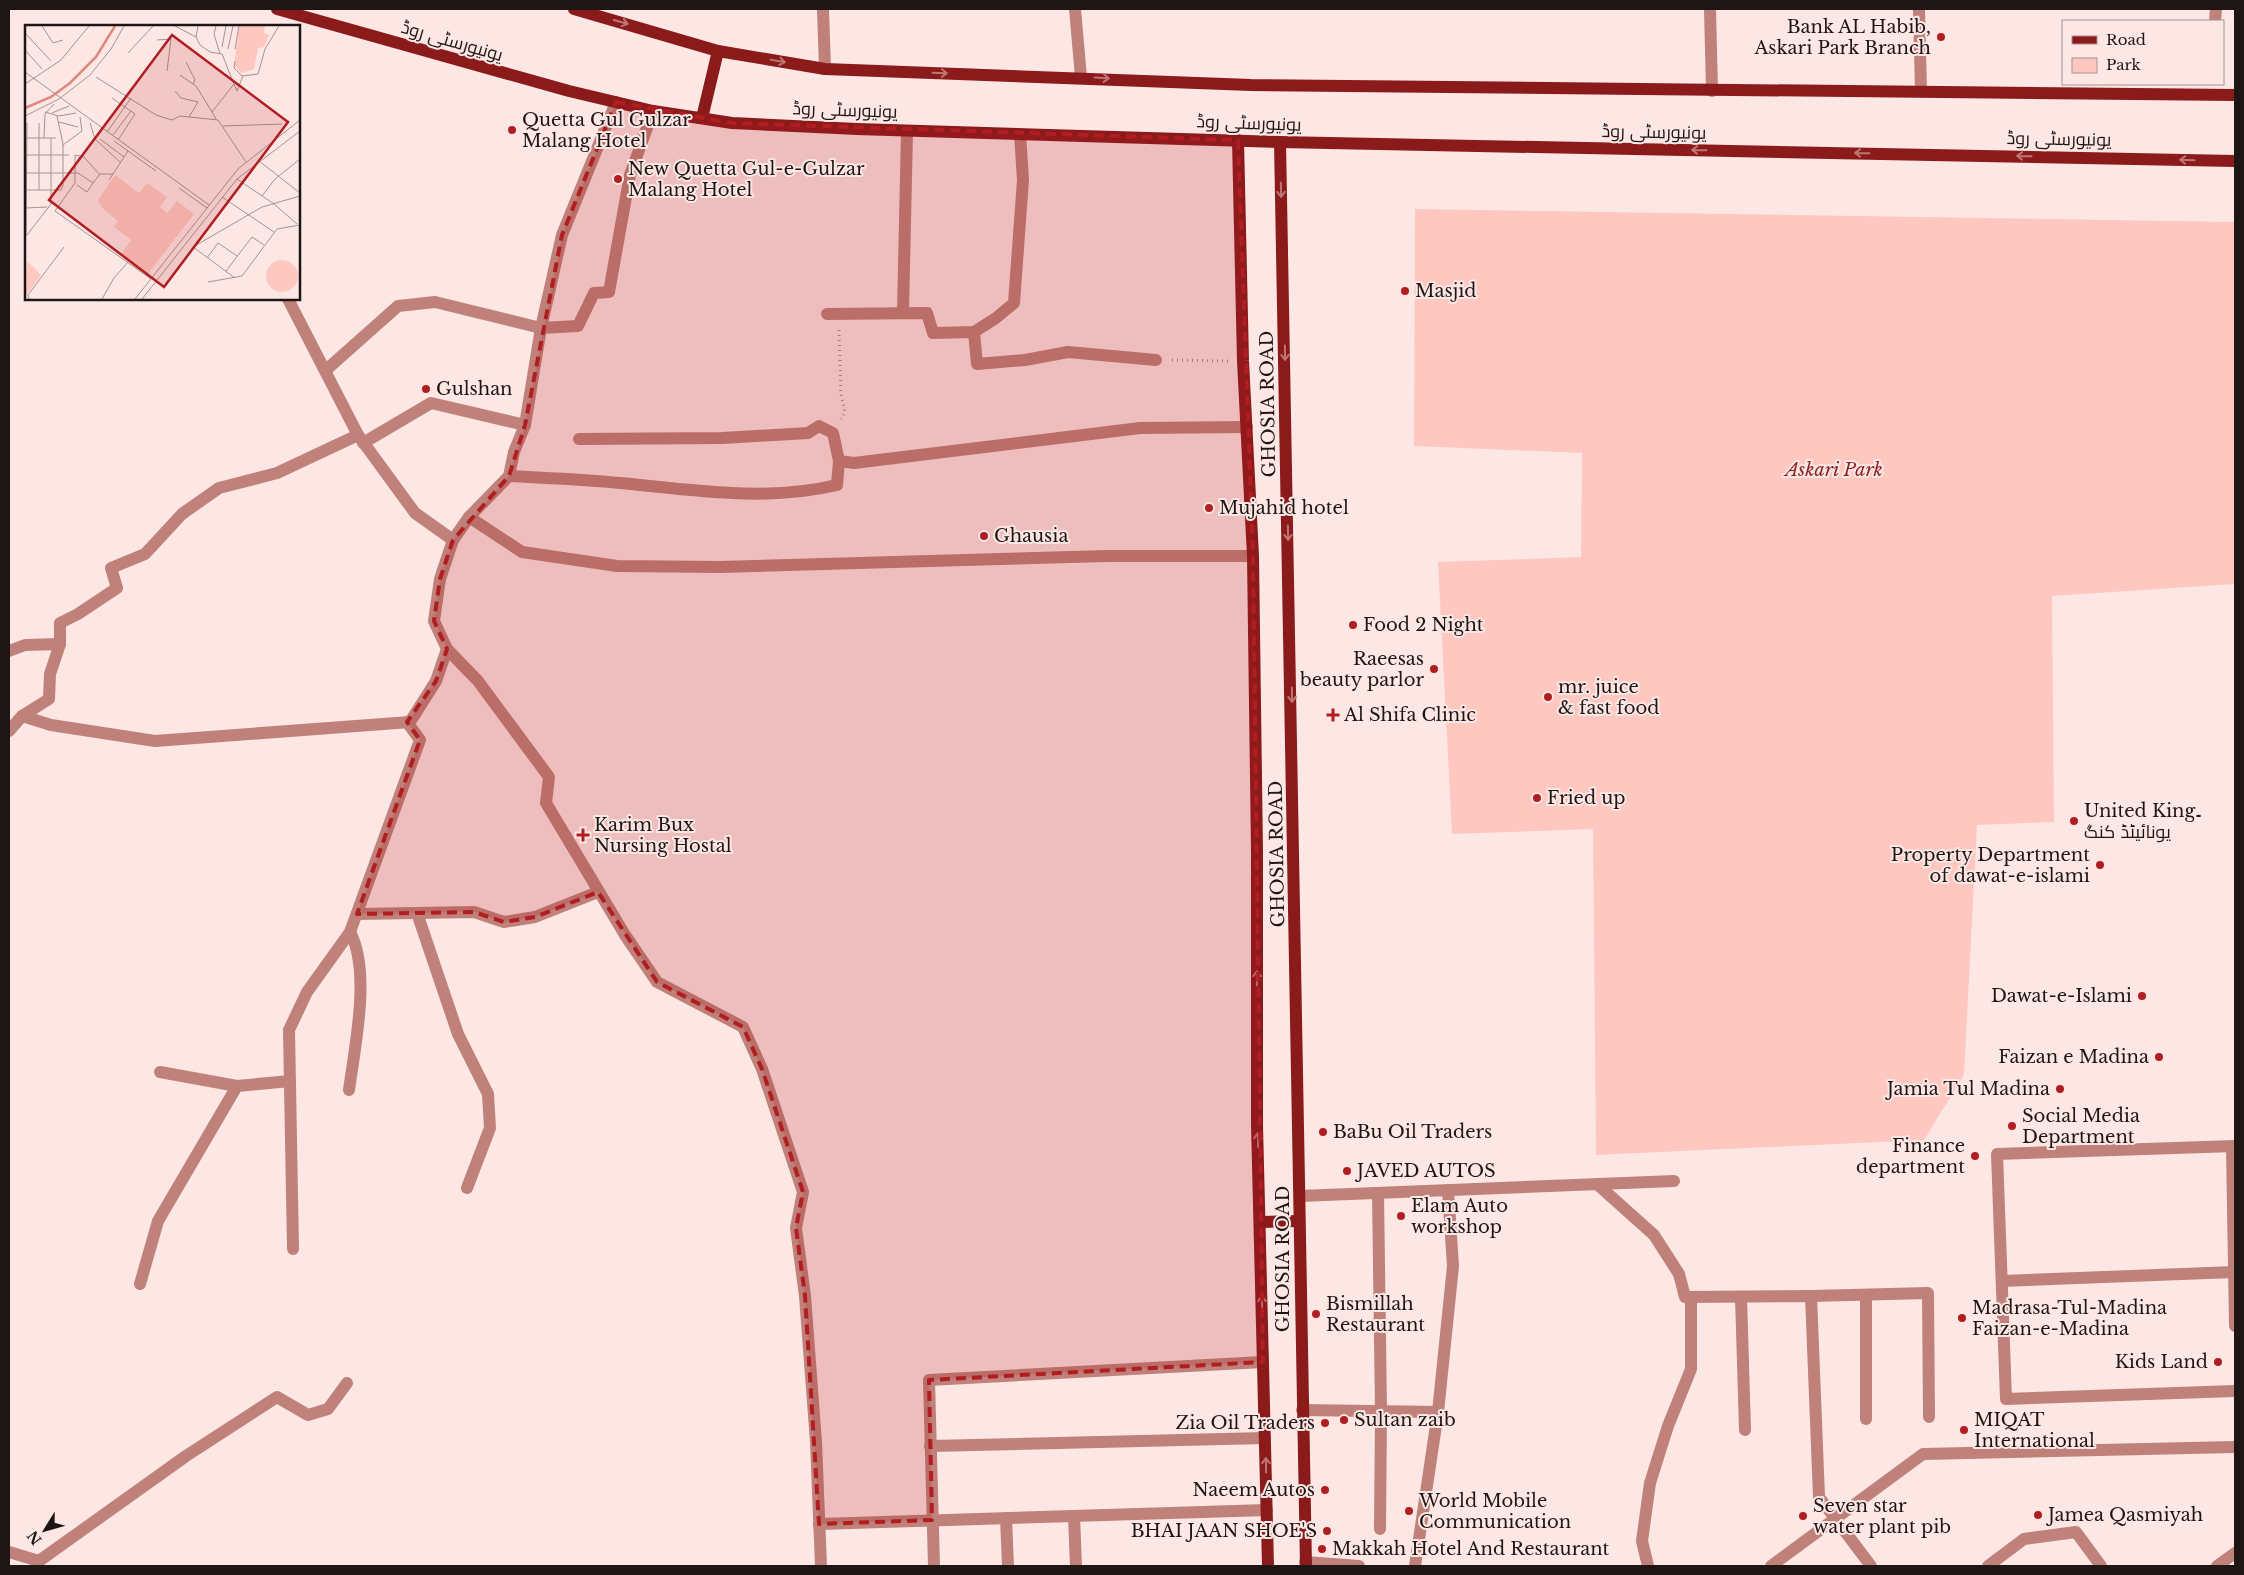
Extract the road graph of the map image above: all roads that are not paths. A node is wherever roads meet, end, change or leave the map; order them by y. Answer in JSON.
{"nodes":[{"id":1,"x":277,"y":9,"type":"edge"},
{"id":2,"x":574,"y":9,"type":"edge"},
{"id":3,"x":823,"y":9,"type":"edge"},
{"id":4,"x":1075,"y":9,"type":"edge"},
{"id":5,"x":1710,"y":9,"type":"edge"},
{"id":6,"x":1919,"y":9,"type":"edge"},
{"id":7,"x":718,"y":51,"type":"junction"},
{"id":8,"x":824,"y":69,"type":"junction"},
{"id":9,"x":1080,"y":77,"type":"junction"},
{"id":10,"x":2213,"y":88,"type":"edge"},
{"id":11,"x":1712,"y":91,"type":"junction"},
{"id":12,"x":1921,"y":91,"type":"junction"},
{"id":13,"x":2235,"y":94,"type":"edge"},
{"id":14,"x":616,"y":102,"type":"junction"},
{"id":15,"x":652,"y":111,"type":"junction"},
{"id":16,"x":702,"y":118,"type":"junction"},
{"id":17,"x":907,"y":130,"type":"junction"},
{"id":18,"x":1020,"y":134,"type":"junction"},
{"id":19,"x":1238,"y":140,"type":"junction"},
{"id":20,"x":1280,"y":142,"type":"junction"},
{"id":21,"x":2235,"y":161,"type":"edge"},
{"id":22,"x":289,"y":300,"type":"edge"},
{"id":23,"x":903,"y":312,"type":"junction"},
{"id":24,"x":833,"y":314,"type":"road end"},
{"id":25,"x":541,"y":328,"type":"junction"},
{"id":26,"x":974,"y":332,"type":"junction"},
{"id":27,"x":1156,"y":360,"type":"road end"},
{"id":28,"x":326,"y":370,"type":"junction"},
{"id":29,"x":525,"y":425,"type":"junction"},
{"id":30,"x":1247,"y":427,"type":"junction"},
{"id":31,"x":360,"y":439,"type":"junction"},
{"id":32,"x":579,"y":439,"type":"dead end"},
{"id":33,"x":839,"y":461,"type":"junction"},
{"id":34,"x":509,"y":476,"type":"junction"},
{"id":35,"x":469,"y":517,"type":"junction"},
{"id":36,"x":452,"y":540,"type":"junction"},
{"id":37,"x":1253,"y":556,"type":"junction"},
{"id":38,"x":60,"y":644,"type":"junction"},
{"id":39,"x":447,"y":649,"type":"junction"},
{"id":40,"x":9,"y":651,"type":"edge"},
{"id":41,"x":22,"y":716,"type":"junction"},
{"id":42,"x":407,"y":722,"type":"junction"},
{"id":43,"x":9,"y":731,"type":"edge"},
{"id":44,"x":598,"y":892,"type":"junction"},
{"id":45,"x":417,"y":913,"type":"junction"},
{"id":46,"x":357,"y":914,"type":"junction"},
{"id":47,"x":350,"y":932,"type":"junction"},
{"id":48,"x":160,"y":1072,"type":"dead end"},
{"id":49,"x":290,"y":1080,"type":"junction"},
{"id":50,"x":237,"y":1086,"type":"junction"},
{"id":51,"x":349,"y":1090,"type":"dead end"},
{"id":52,"x":2234,"y":1147,"type":"edge"},
{"id":53,"x":1674,"y":1181,"type":"dead end"},
{"id":54,"x":1597,"y":1184,"type":"junction"},
{"id":55,"x":467,"y":1188,"type":"dead end"},
{"id":56,"x":1448,"y":1190,"type":"junction"},
{"id":57,"x":1378,"y":1193,"type":"junction"},
{"id":58,"x":1300,"y":1196,"type":"junction"},
{"id":59,"x":1299,"y":1221,"type":"junction"},
{"id":60,"x":1260,"y":1222,"type":"junction"},
{"id":61,"x":293,"y":1249,"type":"dead end"},
{"id":62,"x":2234,"y":1272,"type":"edge"},
{"id":63,"x":2002,"y":1281,"type":"junction"},
{"id":64,"x":140,"y":1284,"type":"dead end"},
{"id":65,"x":1866,"y":1295,"type":"junction"},
{"id":66,"x":1811,"y":1296,"type":"junction"},
{"id":67,"x":1691,"y":1297,"type":"junction"},
{"id":68,"x":1741,"y":1297,"type":"junction"},
{"id":69,"x":2235,"y":1326,"type":"edge"},
{"id":70,"x":1263,"y":1362,"type":"junction"},
{"id":71,"x":347,"y":1383,"type":"dead end"},
{"id":72,"x":2235,"y":1391,"type":"edge"},
{"id":73,"x":1302,"y":1410,"type":"junction"},
{"id":74,"x":1381,"y":1411,"type":"junction"},
{"id":75,"x":1438,"y":1412,"type":"junction"},
{"id":76,"x":1929,"y":1417,"type":"dead end"},
{"id":77,"x":1866,"y":1419,"type":"dead end"},
{"id":78,"x":1745,"y":1430,"type":"dead end"},
{"id":79,"x":1265,"y":1438,"type":"junction"},
{"id":80,"x":930,"y":1446,"type":"junction"},
{"id":81,"x":2235,"y":1448,"type":"edge"},
{"id":82,"x":1267,"y":1510,"type":"junction"},
{"id":83,"x":1074,"y":1516,"type":"junction"},
{"id":84,"x":1006,"y":1518,"type":"junction"},
{"id":85,"x":1835,"y":1518,"type":"junction"},
{"id":86,"x":932,"y":1520,"type":"junction"},
{"id":87,"x":819,"y":1524,"type":"junction"},
{"id":88,"x":1380,"y":1529,"type":"dead end"},
{"id":89,"x":9,"y":1552,"type":"edge"},
{"id":90,"x":2235,"y":1553,"type":"edge"},
{"id":91,"x":38,"y":1564,"type":"edge"},
{"id":92,"x":1305,"y":1564,"type":"edge"},
{"id":93,"x":821,"y":1566,"type":"edge"},
{"id":94,"x":934,"y":1566,"type":"edge"},
{"id":95,"x":1008,"y":1566,"type":"edge"},
{"id":96,"x":1076,"y":1566,"type":"edge"},
{"id":97,"x":1268,"y":1566,"type":"edge"},
{"id":98,"x":1359,"y":1566,"type":"edge"},
{"id":99,"x":1415,"y":1566,"type":"edge"},
{"id":100,"x":1648,"y":1566,"type":"edge"},
{"id":101,"x":1771,"y":1566,"type":"edge"},
{"id":102,"x":1871,"y":1566,"type":"edge"},
{"id":103,"x":1988,"y":1566,"type":"edge"},
{"id":104,"x":2101,"y":1566,"type":"edge"},
{"id":105,"x":2217,"y":1566,"type":"edge"}],
"edges":[{"from":1,"to":14,"type":"main road","name":"یونیورسٹی روڈ"},
{"from":2,"to":7,"type":"main road","one_way":true},
{"from":3,"to":8,"type":"street"},
{"from":4,"to":9,"type":"street"},
{"from":5,"to":11,"type":"street"},
{"from":6,"to":12,"type":"street"},
{"from":7,"to":8,"type":"main road","one_way":true},
{"from":7,"to":16,"type":"main road"},
{"from":8,"to":9,"type":"main road","one_way":true},
{"from":9,"to":11,"type":"main road","one_way":true},
{"from":10,"to":12,"type":"main road"},
{"from":10,"to":13,"type":"main road"},
{"from":11,"to":12,"type":"main road"},
{"from":14,"to":15,"type":"main road","name":"یونیورسٹی روڈ"},
{"from":14,"to":25,"type":"street"},
{"from":15,"to":16,"type":"main road","name":"یونیورسٹی روڈ"},
{"from":15,"to":25,"type":"street"},
{"from":16,"to":17,"type":"main road","name":"یونیورسٹی روڈ"},
{"from":17,"to":18,"type":"main road","name":"یونیورسٹی روڈ"},
{"from":17,"to":23,"type":"street"},
{"from":18,"to":19,"type":"main road","name":"یونیورسٹی روڈ"},
{"from":18,"to":26,"type":"street"},
{"from":19,"to":20,"type":"main road","name":"یونیورسٹی روڈ"},
{"from":19,"to":30,"type":"main road"},
{"from":21,"to":20,"type":"main road","name":"یونیورسٹی روڈ","one_way":true},
{"from":20,"to":58,"type":"main road","name":"GHOSIA ROAD","one_way":true},
{"from":22,"to":28,"type":"street"},
{"from":23,"to":24,"type":"street"},
{"from":23,"to":26,"type":"street"},
{"from":25,"to":28,"type":"street"},
{"from":25,"to":29,"type":"street"},
{"from":26,"to":27,"type":"street"},
{"from":28,"to":31,"type":"street"},
{"from":29,"to":31,"type":"street"},
{"from":29,"to":34,"type":"street"},
{"from":30,"to":33,"type":"street"},
{"from":30,"to":37,"type":"main road"},
{"from":31,"to":36,"type":"street"},
{"from":31,"to":38,"type":"street"},
{"from":32,"to":33,"type":"street"},
{"from":33,"to":34,"type":"street"},
{"from":34,"to":35,"type":"street"},
{"from":35,"to":36,"type":"street"},
{"from":35,"to":37,"type":"street"},
{"from":36,"to":39,"type":"street"},
{"from":60,"to":37,"type":"main road","one_way":true},
{"from":38,"to":40,"type":"street"},
{"from":38,"to":41,"type":"street"},
{"from":39,"to":42,"type":"street"},
{"from":39,"to":44,"type":"street"},
{"from":41,"to":42,"type":"street"},
{"from":41,"to":43,"type":"street"},
{"from":42,"to":46,"type":"street"},
{"from":44,"to":45,"type":"street"},
{"from":44,"to":87,"type":"street"},
{"from":45,"to":46,"type":"street"},
{"from":45,"to":55,"type":"street"},
{"from":46,"to":47,"type":"street"},
{"from":47,"to":49,"type":"street"},
{"from":47,"to":51,"type":"street"},
{"from":48,"to":50,"type":"street"},
{"from":49,"to":50,"type":"street"},
{"from":49,"to":61,"type":"street"},
{"from":50,"to":64,"type":"street"},
{"from":52,"to":62,"type":"street"},
{"from":52,"to":63,"type":"street"},
{"from":53,"to":54,"type":"street"},
{"from":54,"to":56,"type":"street"},
{"from":54,"to":67,"type":"street"},
{"from":56,"to":57,"type":"street"},
{"from":56,"to":75,"type":"street"},
{"from":57,"to":58,"type":"street"},
{"from":57,"to":74,"type":"street"},
{"from":58,"to":59,"type":"main road","name":"GHOSIA ROAD"},
{"from":59,"to":60,"type":"main road"},
{"from":59,"to":73,"type":"main road","name":"GHOSIA ROAD"},
{"from":70,"to":60,"type":"main road","one_way":true},
{"from":62,"to":63,"type":"street"},
{"from":62,"to":69,"type":"street"},
{"from":63,"to":72,"type":"street"},
{"from":65,"to":66,"type":"street"},
{"from":65,"to":76,"type":"street"},
{"from":65,"to":77,"type":"street"},
{"from":66,"to":68,"type":"street"},
{"from":66,"to":85,"type":"street"},
{"from":67,"to":68,"type":"street"},
{"from":67,"to":100,"type":"street"},
{"from":68,"to":78,"type":"street"},
{"from":70,"to":79,"type":"main road"},
{"from":70,"to":80,"type":"street"},
{"from":71,"to":91,"type":"street"},
{"from":73,"to":74,"type":"street"},
{"from":73,"to":92,"type":"main road","name":"GHOSIA ROAD"},
{"from":74,"to":75,"type":"street"},
{"from":74,"to":88,"type":"street"},
{"from":75,"to":99,"type":"street"},
{"from":79,"to":80,"type":"street"},
{"from":82,"to":79,"type":"main road","one_way":true},
{"from":80,"to":86,"type":"street"},
{"from":81,"to":85,"type":"street"},
{"from":82,"to":83,"type":"street"},
{"from":82,"to":97,"type":"main road"},
{"from":83,"to":84,"type":"street"},
{"from":83,"to":96,"type":"street"},
{"from":84,"to":86,"type":"street"},
{"from":84,"to":95,"type":"street"},
{"from":85,"to":101,"type":"street"},
{"from":85,"to":102,"type":"street"},
{"from":86,"to":87,"type":"street"},
{"from":86,"to":94,"type":"street"},
{"from":87,"to":93,"type":"street"},
{"from":89,"to":91,"type":"street"},
{"from":90,"to":105,"type":"street"},
{"from":92,"to":98,"type":"street"},
{"from":103,"to":104,"type":"street"}]}
